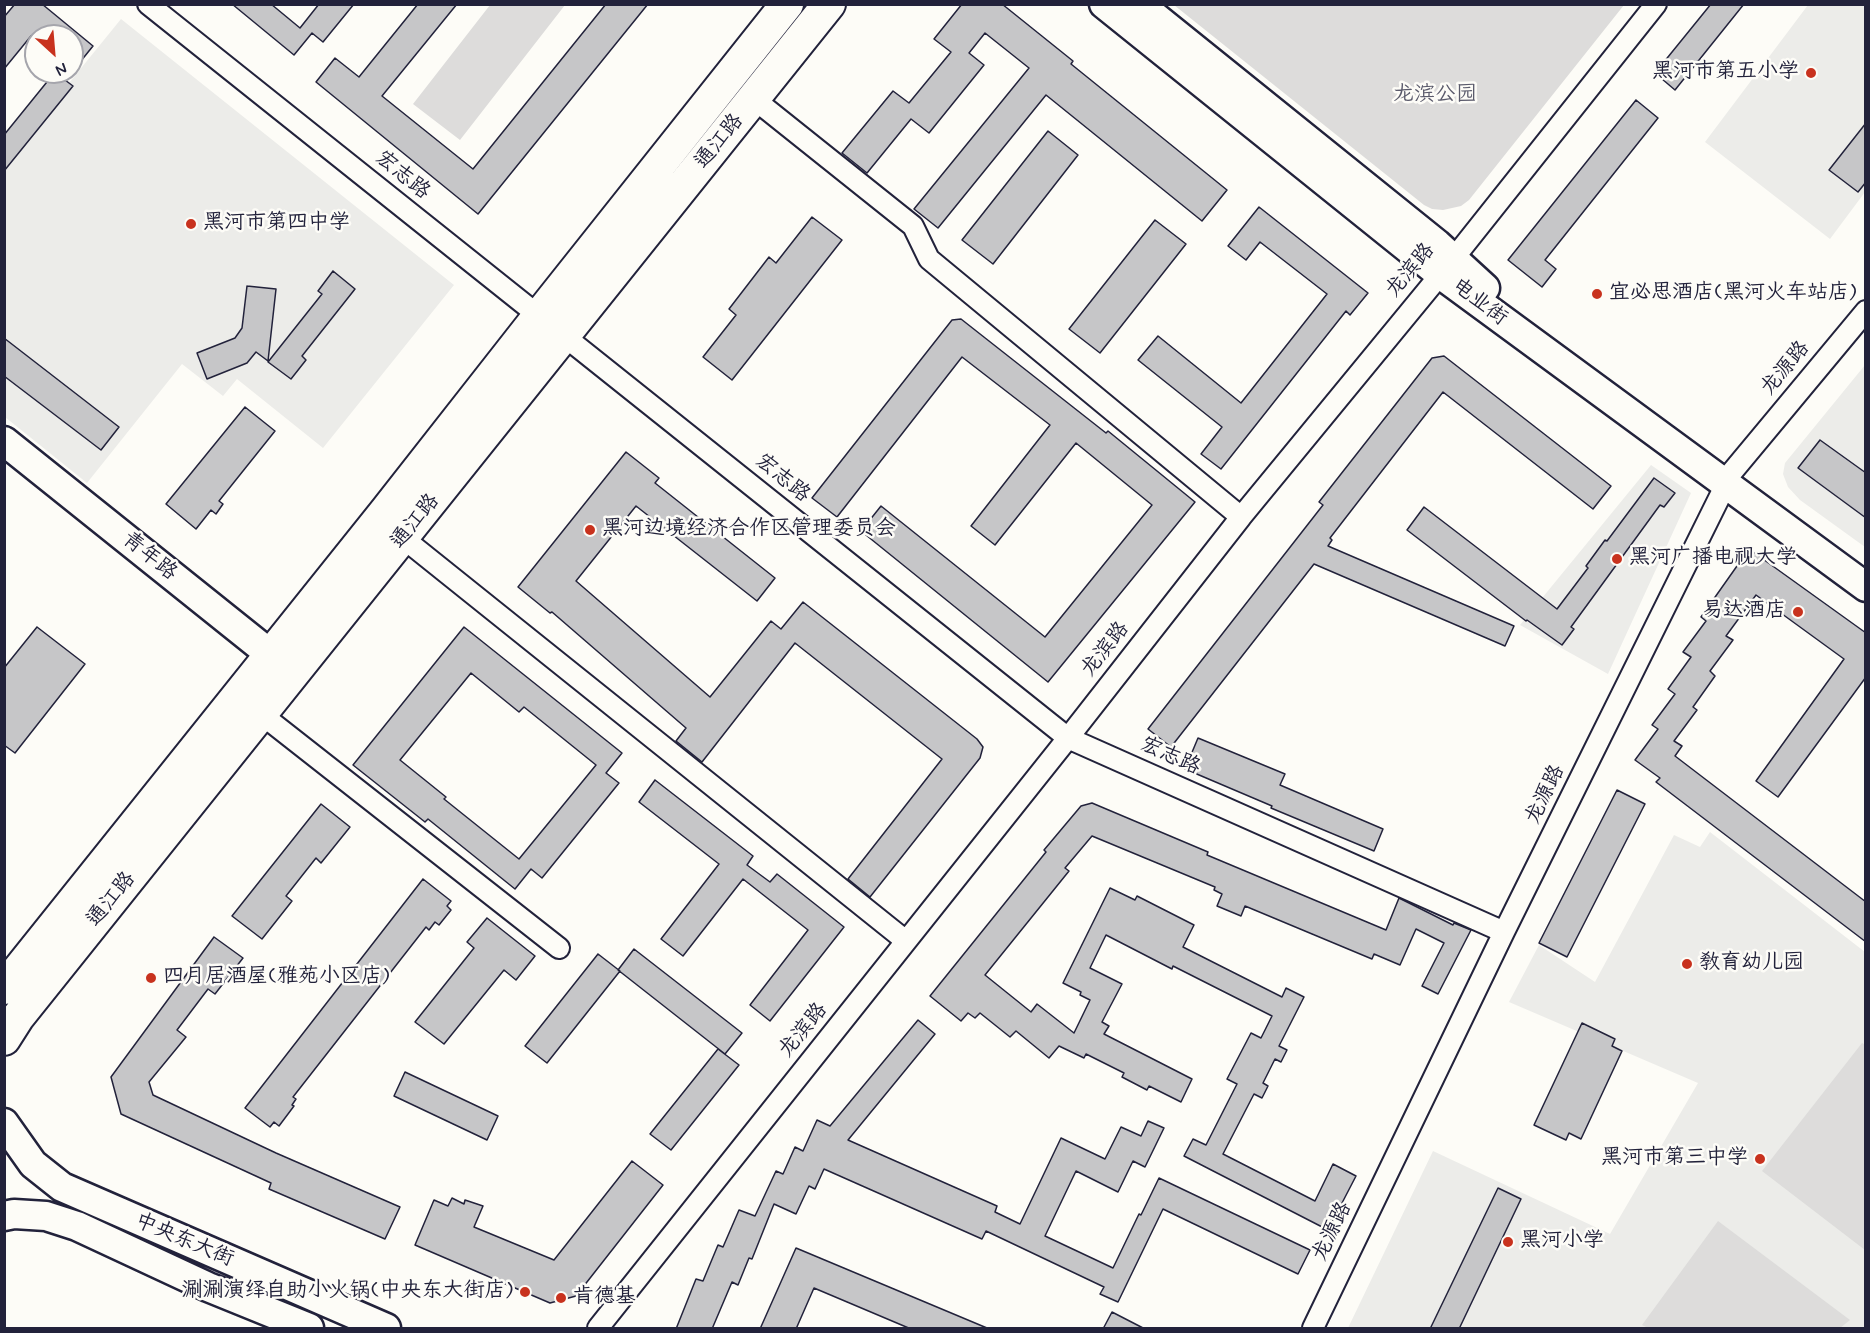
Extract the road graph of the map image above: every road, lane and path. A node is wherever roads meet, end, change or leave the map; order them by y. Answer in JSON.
{"nodes":[{"id":1,"x":148,"y":4,"type":"edge"},
{"id":2,"x":788,"y":4,"type":"edge"},
{"id":3,"x":829,"y":4,"type":"edge"},
{"id":4,"x":1104,"y":4,"type":"edge"},
{"id":5,"x":1139,"y":4,"type":"edge"},
{"id":6,"x":1656,"y":4,"type":"edge"},
{"id":7,"x":754,"y":99,"type":"junction"},
{"id":8,"x":1447,"y":266,"type":"junction"},
{"id":9,"x":1866,"y":310,"type":"edge"},
{"id":10,"x":539,"y":316,"type":"junction"},
{"id":11,"x":564,"y":336,"type":"junction"},
{"id":12,"x":4,"y":441,"type":"edge"},
{"id":13,"x":4,"y":465,"type":"edge"},
{"id":14,"x":1729,"y":479,"type":"junction"},
{"id":15,"x":1241,"y":517,"type":"junction"},
{"id":16,"x":404,"y":538,"type":"junction"},
{"id":17,"x":1866,"y":569,"type":"edge"},
{"id":18,"x":1866,"y":587,"type":"edge"},
{"id":19,"x":277,"y":670,"type":"junction"},
{"id":20,"x":261,"y":714,"type":"junction"},
{"id":21,"x":1068,"y":738,"type":"junction"},
{"id":22,"x":1504,"y":933,"type":"junction"},
{"id":23,"x":906,"y":941,"type":"junction"},
{"id":24,"x":559,"y":948,"type":"dead end"},
{"id":25,"x":4,"y":988,"type":"edge"},
{"id":26,"x":4,"y":1039,"type":"edge"},
{"id":27,"x":4,"y":1123,"type":"edge"},
{"id":28,"x":4,"y":1216,"type":"edge"},
{"id":29,"x":309,"y":1329,"type":"edge"},
{"id":30,"x":386,"y":1329,"type":"edge"},
{"id":31,"x":598,"y":1329,"type":"edge"},
{"id":32,"x":1313,"y":1329,"type":"edge"}],
"edges":[{"from":1,"to":10,"type":"street","name":"宏志路"},
{"from":2,"to":10,"type":"main road","name":"通江路"},
{"from":3,"to":7,"type":"main road","name":"通江路"},
{"from":4,"to":8,"type":"street","name":"电业街"},
{"from":5,"to":8,"type":"street","name":"电业街"},
{"from":6,"to":8,"type":"street","name":"龙滨路"},
{"from":7,"to":11,"type":"main road","name":"通江路"},
{"from":7,"to":15,"type":"street"},
{"from":8,"to":14,"type":"street","name":"电业街"},
{"from":8,"to":15,"type":"street","name":"龙滨路"},
{"from":9,"to":14,"type":"street","name":"龙源路"},
{"from":10,"to":11,"type":"street","name":"宏志路"},
{"from":10,"to":19,"type":"main road","name":"通江路"},
{"from":11,"to":16,"type":"main road","name":"通江路"},
{"from":11,"to":21,"type":"street","name":"宏志路"},
{"from":12,"to":19,"type":"street","name":"青年路"},
{"from":13,"to":19,"type":"street","name":"青年路"},
{"from":14,"to":17,"type":"street","name":"电业街"},
{"from":14,"to":18,"type":"street","name":"电业街"},
{"from":14,"to":22,"type":"street","name":"龙源路"},
{"from":15,"to":21,"type":"street","name":"龙滨路"},
{"from":16,"to":19,"type":"main road","name":"通江路"},
{"from":16,"to":23,"type":"street"},
{"from":19,"to":20,"type":"main road","name":"通江路"},
{"from":19,"to":25,"type":"main road","name":"通江路"},
{"from":20,"to":24,"type":"street"},
{"from":20,"to":26,"type":"main road","name":"通江路"},
{"from":21,"to":22,"type":"street","name":"宏志路"},
{"from":21,"to":23,"type":"street","name":"龙滨路"},
{"from":22,"to":32,"type":"street","name":"龙源路"},
{"from":23,"to":31,"type":"street","name":"龙滨路"},
{"from":27,"to":30,"type":"street","name":"中央东大街"},
{"from":28,"to":29,"type":"street","name":"中央东大街"}]}
